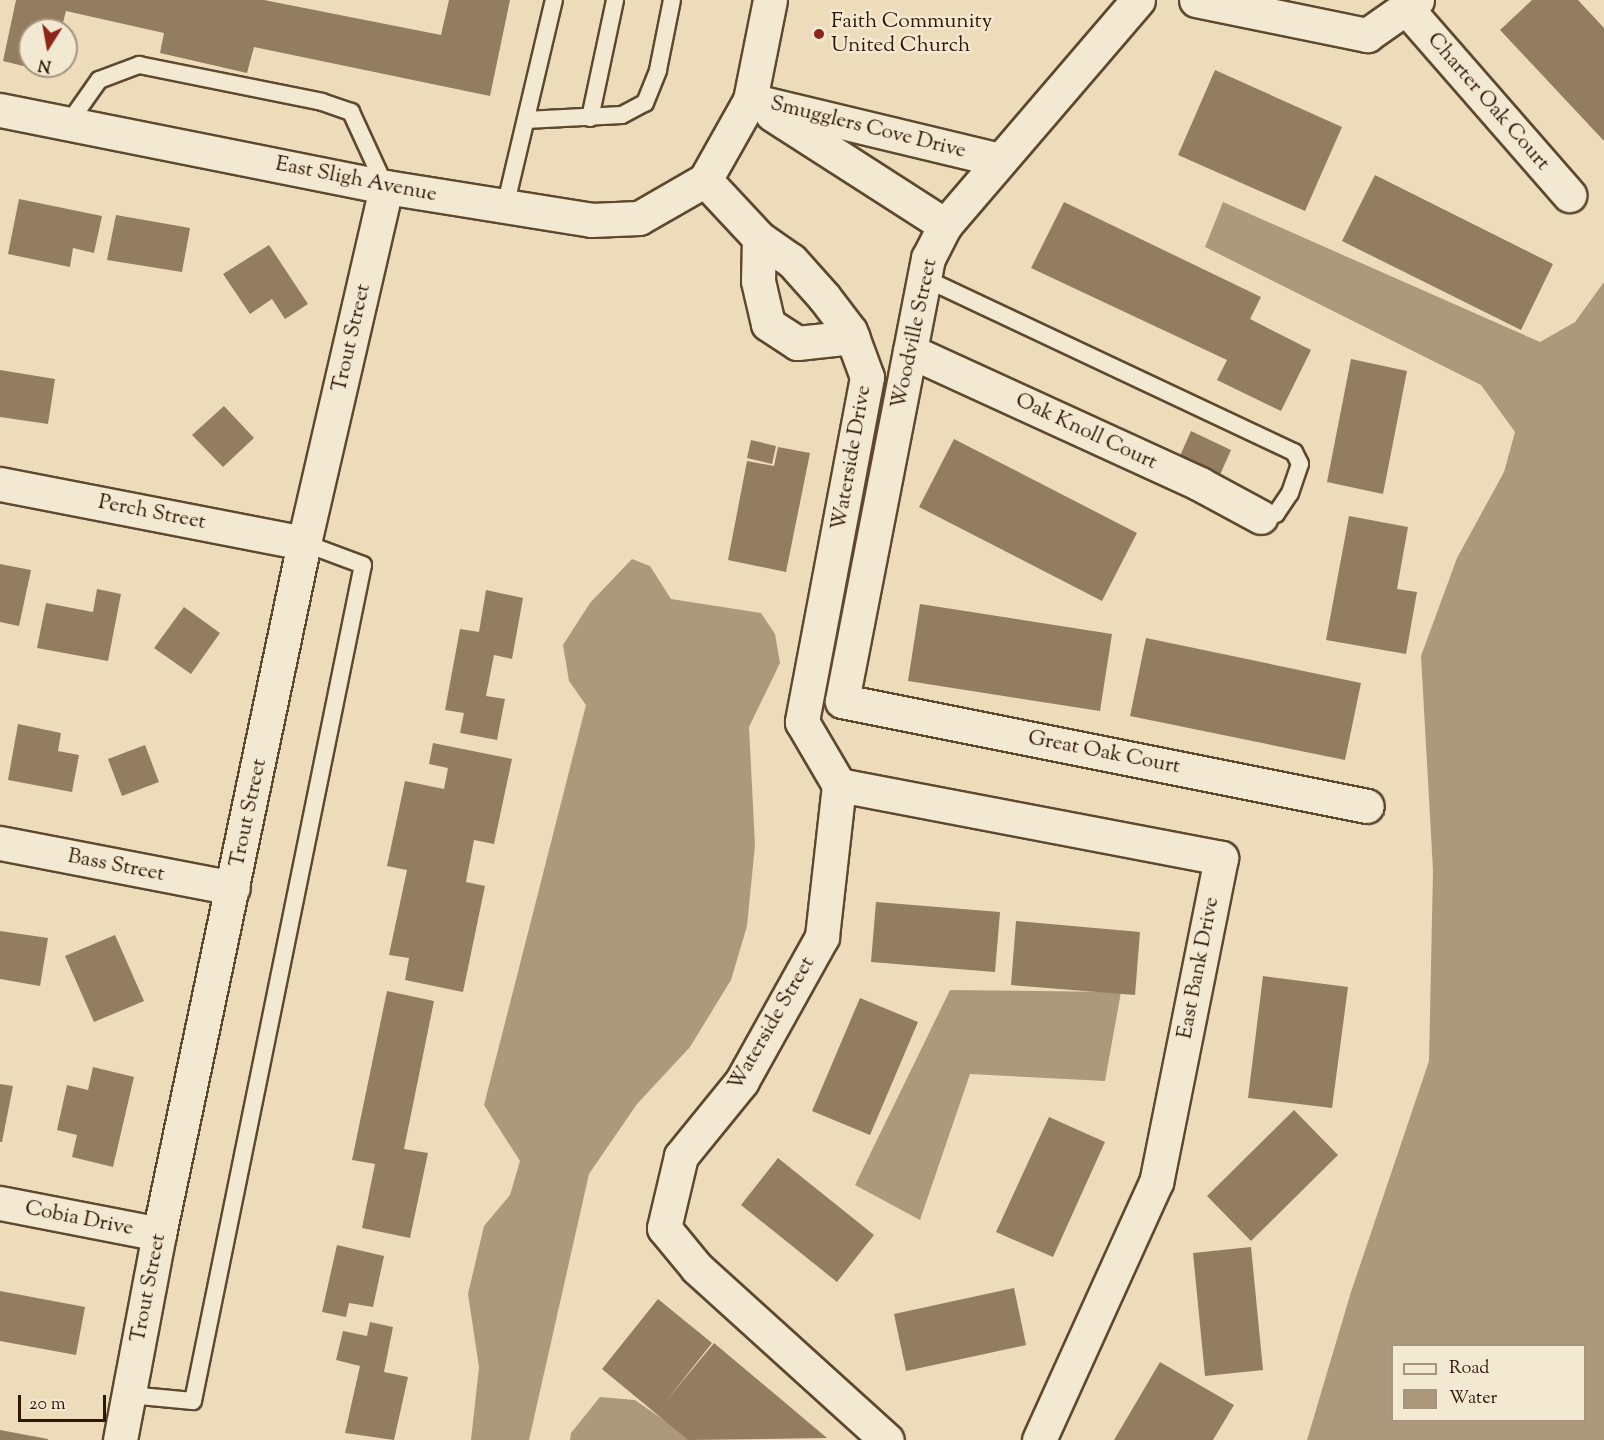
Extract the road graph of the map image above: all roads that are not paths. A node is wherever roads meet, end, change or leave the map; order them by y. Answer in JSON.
{"nodes":[{"id":1,"x":554,"y":0,"type":"edge"},
{"id":2,"x":615,"y":0,"type":"edge"},
{"id":3,"x":672,"y":0,"type":"edge"},
{"id":4,"x":770,"y":0,"type":"edge"},
{"id":5,"x":1138,"y":0,"type":"edge"},
{"id":6,"x":1196,"y":0,"type":"edge"},
{"id":7,"x":1412,"y":4,"type":"edge"},
{"id":8,"x":750,"y":100,"type":"junction"},
{"id":9,"x":0,"y":110,"type":"edge"},
{"id":10,"x":590,"y":118,"type":"junction"},
{"id":11,"x":526,"y":120,"type":"junction"},
{"id":12,"x":68,"y":124,"type":"junction"},
{"id":13,"x":1000,"y":160,"type":"junction"},
{"id":14,"x":705,"y":180,"type":"junction"},
{"id":15,"x":386,"y":187,"type":"junction"},
{"id":16,"x":1569,"y":195,"type":"dead end"},
{"id":17,"x":506,"y":207,"type":"junction"},
{"id":18,"x":945,"y":225,"type":"junction"},
{"id":19,"x":759,"y":238,"type":"junction"},
{"id":20,"x":924,"y":278,"type":"junction"},
{"id":21,"x":852,"y":337,"type":"junction"},
{"id":22,"x":910,"y":351,"type":"junction"},
{"id":23,"x":0,"y":484,"type":"edge"},
{"id":24,"x":1261,"y":517,"type":"joint"},
{"id":25,"x":304,"y":543,"type":"junction"},
{"id":26,"x":842,"y":701,"type":"joint"},
{"id":27,"x":839,"y":785,"type":"junction"},
{"id":28,"x":1367,"y":806,"type":"dead end"},
{"id":29,"x":0,"y":843,"type":"edge"},
{"id":30,"x":233,"y":888,"type":"junction"},
{"id":31,"x":0,"y":1203,"type":"edge"},
{"id":32,"x":159,"y":1234,"type":"junction"},
{"id":33,"x":129,"y":1395,"type":"junction"},
{"id":34,"x":120,"y":1440,"type":"edge"},
{"id":35,"x":887,"y":1440,"type":"edge"},
{"id":36,"x":1039,"y":1440,"type":"edge"}],
"edges":[{"from":1,"to":11,"type":"lane"},
{"from":2,"to":10,"type":"lane"},
{"from":3,"to":10,"type":"lane"},
{"from":4,"to":8,"type":"street"},
{"from":5,"to":13,"type":"street","name":"Woodville Street"},
{"from":6,"to":7,"type":"street"},
{"from":7,"to":16,"type":"street","name":"Charter Oak Court"},
{"from":8,"to":13,"type":"street","name":"Smugglers Cove Drive"},
{"from":8,"to":14,"type":"street"},
{"from":8,"to":18,"type":"street","name":"Smugglers Cove Drive"},
{"from":9,"to":12,"type":"street","name":"East Sligh Avenue"},
{"from":10,"to":11,"type":"lane"},
{"from":11,"to":17,"type":"lane"},
{"from":12,"to":15,"type":"street","name":"East Sligh Avenue"},
{"from":12,"to":15,"type":"lane"},
{"from":13,"to":18,"type":"street","name":"Woodville Street"},
{"from":14,"to":17,"type":"street","name":"East Sligh Avenue"},
{"from":14,"to":19,"type":"street","name":"Waterside Drive"},
{"from":15,"to":17,"type":"street","name":"East Sligh Avenue"},
{"from":15,"to":25,"type":"street","name":"Trout Street"},
{"from":18,"to":20,"type":"street","name":"Woodville Street"},
{"from":19,"to":21,"type":"street","name":"Waterside Drive"},
{"from":19,"to":21,"type":"street"},
{"from":20,"to":22,"type":"street","name":"Woodville Street"},
{"from":20,"to":24,"type":"lane"},
{"from":21,"to":27,"type":"street","name":"Waterside Drive"},
{"from":22,"to":24,"type":"street","name":"Oak Knoll Court"},
{"from":22,"to":26,"type":"street","name":"Woodville Street"},
{"from":23,"to":25,"type":"street","name":"Perch Street"},
{"from":25,"to":30,"type":"street","name":"Trout Street"},
{"from":25,"to":33,"type":"lane"},
{"from":26,"to":28,"type":"street","name":"Great Oak Court"},
{"from":27,"to":35,"type":"street","name":"Waterside Street"},
{"from":27,"to":36,"type":"street","name":"East Bank Drive"},
{"from":29,"to":30,"type":"street","name":"Bass Street"},
{"from":30,"to":32,"type":"street","name":"Trout Street"},
{"from":31,"to":32,"type":"street","name":"Cobia Drive"},
{"from":32,"to":33,"type":"street","name":"Trout Street"},
{"from":33,"to":34,"type":"street","name":"Trout Street"}]}
